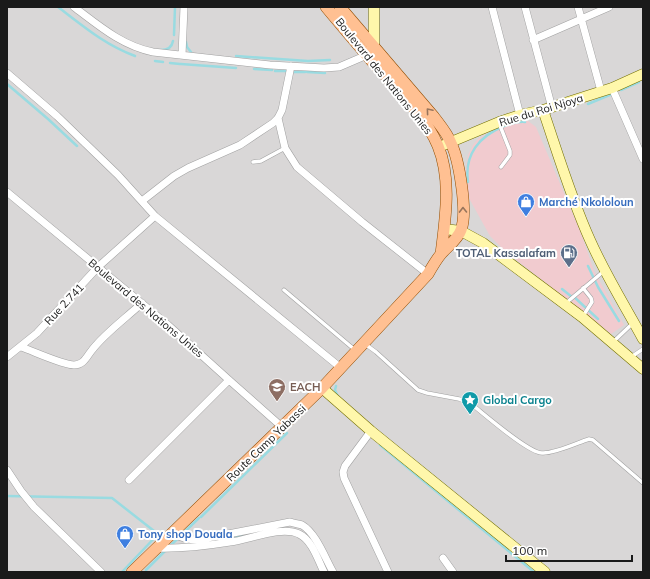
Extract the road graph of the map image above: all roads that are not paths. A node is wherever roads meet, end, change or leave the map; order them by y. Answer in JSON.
{"nodes":[{"id":1,"x":74,"y":7,"type":"edge"},
{"id":2,"x":184,"y":7,"type":"edge"},
{"id":3,"x":326,"y":7,"type":"edge"},
{"id":4,"x":340,"y":7,"type":"edge"},
{"id":5,"x":374,"y":7,"type":"edge"},
{"id":6,"x":492,"y":7,"type":"edge"},
{"id":7,"x":525,"y":7,"type":"edge"},
{"id":8,"x":578,"y":7,"type":"edge"},
{"id":9,"x":610,"y":7,"type":"edge"},
{"id":10,"x":582,"y":20,"type":"junction"},
{"id":11,"x":533,"y":40,"type":"junction"},
{"id":12,"x":374,"y":46,"type":"junction"},
{"id":13,"x":182,"y":54,"type":"junction"},
{"id":14,"x":367,"y":55,"type":"junction"},
{"id":15,"x":291,"y":66,"type":"junction"},
{"id":16,"x":7,"y":73,"type":"edge"},
{"id":17,"x":643,"y":74,"type":"edge"},
{"id":18,"x":612,"y":88,"type":"junction"},
{"id":19,"x":601,"y":91,"type":"junction"},
{"id":20,"x":548,"y":109,"type":"junction"},
{"id":21,"x":520,"y":115,"type":"junction"},
{"id":22,"x":278,"y":118,"type":"junction"},
{"id":23,"x":499,"y":122,"type":"junction"},
{"id":24,"x":451,"y":143,"type":"junction"},
{"id":25,"x":439,"y":147,"type":"junction"},
{"id":26,"x":285,"y":148,"type":"junction"},
{"id":27,"x":643,"y":159,"type":"edge"},
{"id":28,"x":253,"y":162,"type":"dead end"},
{"id":29,"x":501,"y":167,"type":"dead end"},
{"id":30,"x":7,"y":192,"type":"edge"},
{"id":31,"x":142,"y":201,"type":"junction"},
{"id":32,"x":155,"y":216,"type":"junction"},
{"id":33,"x":444,"y":229,"type":"junction"},
{"id":34,"x":461,"y":231,"type":"junction"},
{"id":35,"x":441,"y":254,"type":"junction"},
{"id":36,"x":98,"y":267,"type":"junction"},
{"id":37,"x":604,"y":270,"type":"junction"},
{"id":38,"x":428,"y":274,"type":"junction"},
{"id":39,"x":583,"y":288,"type":"junction"},
{"id":40,"x":284,"y":290,"type":"dead end"},
{"id":41,"x":142,"y":303,"type":"junction"},
{"id":42,"x":564,"y":304,"type":"junction"},
{"id":43,"x":582,"y":318,"type":"junction"},
{"id":44,"x":634,"y":322,"type":"junction"},
{"id":45,"x":643,"y":339,"type":"edge"},
{"id":46,"x":612,"y":343,"type":"junction"},
{"id":47,"x":21,"y":347,"type":"junction"},
{"id":48,"x":360,"y":348,"type":"junction"},
{"id":49,"x":643,"y":350,"type":"edge"},
{"id":50,"x":7,"y":357,"type":"edge"},
{"id":51,"x":630,"y":358,"type":"junction"},
{"id":52,"x":341,"y":368,"type":"junction"},
{"id":53,"x":643,"y":369,"type":"edge"},
{"id":54,"x":229,"y":380,"type":"junction"},
{"id":55,"x":322,"y":388,"type":"junction"},
{"id":56,"x":282,"y":427,"type":"junction"},
{"id":57,"x":371,"y":431,"type":"junction"},
{"id":58,"x":7,"y":470,"type":"edge"},
{"id":59,"x":129,"y":480,"type":"dead end"},
{"id":60,"x":643,"y":483,"type":"edge"},
{"id":61,"x":171,"y":534,"type":"junction"},
{"id":62,"x":158,"y":546,"type":"junction"},
{"id":63,"x":443,"y":558,"type":"dead end"},
{"id":64,"x":101,"y":572,"type":"edge"},
{"id":65,"x":132,"y":572,"type":"edge"},
{"id":66,"x":324,"y":572,"type":"edge"},
{"id":67,"x":333,"y":572,"type":"edge"},
{"id":68,"x":388,"y":572,"type":"edge"},
{"id":69,"x":453,"y":572,"type":"edge"},
{"id":70,"x":545,"y":572,"type":"edge"}],
"edges":[{"from":1,"to":13,"type":"street"},
{"from":2,"to":13,"type":"street"},
{"from":3,"to":14,"type":"main road","name":"Boulevard des Nations Unies"},
{"from":4,"to":12,"type":"main road","name":"Boulevard des Nations Unies"},
{"from":5,"to":12,"type":"street"},
{"from":6,"to":21,"type":"street"},
{"from":7,"to":11,"type":"street"},
{"from":8,"to":10,"type":"street"},
{"from":9,"to":10,"type":"street"},
{"from":10,"to":11,"type":"street"},
{"from":10,"to":19,"type":"street"},
{"from":11,"to":20,"type":"street"},
{"from":12,"to":14,"type":"street"},
{"from":24,"to":12,"type":"main road","name":"Boulevard des Nations Unies","one_way":true},
{"from":13,"to":15,"type":"street"},
{"from":14,"to":15,"type":"street"},
{"from":14,"to":25,"type":"main road","name":"Boulevard des Nations Unies"},
{"from":15,"to":22,"type":"street"},
{"from":16,"to":31,"type":"street"},
{"from":17,"to":18,"type":"street","name":"Rue du Roi Njoya"},
{"from":18,"to":19,"type":"street","name":"Rue du Roi Njoya"},
{"from":18,"to":27,"type":"street"},
{"from":19,"to":20,"type":"street","name":"Rue du Roi Njoya"},
{"from":20,"to":21,"type":"street","name":"Rue du Roi Njoya"},
{"from":20,"to":37,"type":"street"},
{"from":21,"to":23,"type":"street","name":"Rue du Roi Njoya"},
{"from":22,"to":26,"type":"street"},
{"from":22,"to":31,"type":"street"},
{"from":23,"to":24,"type":"street","name":"Rue du Roi Njoya"},
{"from":23,"to":29,"type":"lane"},
{"from":24,"to":25,"type":"street","name":"Rue du Roi Njoya"},
{"from":34,"to":24,"type":"main road","name":"Boulevard des Nations Unies","one_way":true},
{"from":25,"to":33,"type":"main road","name":"Boulevard des Nations Unies"},
{"from":26,"to":28,"type":"lane"},
{"from":26,"to":38,"type":"street"},
{"from":30,"to":36,"type":"street","name":"Boulevard des Nations Unies"},
{"from":31,"to":32,"type":"street"},
{"from":32,"to":36,"type":"street","name":"Rue 2.741"},
{"from":32,"to":52,"type":"street"},
{"from":33,"to":34,"type":"street"},
{"from":33,"to":35,"type":"main road","name":"Boulevard des Nations Unies"},
{"from":34,"to":35,"type":"main road","name":"Route Camp Yabassi"},
{"from":34,"to":42,"type":"street"},
{"from":35,"to":38,"type":"main road","name":"Route Camp Yabassi"},
{"from":36,"to":41,"type":"street","name":"Boulevard des Nations Unies"},
{"from":36,"to":47,"type":"street","name":"Rue 2.741"},
{"from":37,"to":39,"type":"lane"},
{"from":37,"to":44,"type":"street"},
{"from":38,"to":48,"type":"main road","name":"Route Camp Yabassi"},
{"from":39,"to":42,"type":"lane"},
{"from":39,"to":43,"type":"lane"},
{"from":40,"to":48,"type":"lane"},
{"from":41,"to":47,"type":"street"},
{"from":41,"to":54,"type":"street","name":"Boulevard des Nations Unies"},
{"from":42,"to":43,"type":"street"},
{"from":43,"to":46,"type":"street"},
{"from":44,"to":45,"type":"street"},
{"from":44,"to":46,"type":"lane"},
{"from":46,"to":51,"type":"street"},
{"from":47,"to":50,"type":"street","name":"Rue 2.741"},
{"from":48,"to":52,"type":"main road","name":"Route Camp Yabassi"},
{"from":48,"to":60,"type":"lane"},
{"from":49,"to":51,"type":"lane"},
{"from":51,"to":53,"type":"street"},
{"from":52,"to":55,"type":"main road","name":"Route Camp Yabassi"},
{"from":54,"to":56,"type":"street","name":"Boulevard des Nations Unies"},
{"from":54,"to":59,"type":"street"},
{"from":55,"to":56,"type":"main road","name":"Route Camp Yabassi"},
{"from":55,"to":57,"type":"street"},
{"from":56,"to":61,"type":"main road","name":"Route Camp Yabassi"},
{"from":57,"to":68,"type":"street"},
{"from":57,"to":70,"type":"street"},
{"from":58,"to":64,"type":"street"},
{"from":61,"to":62,"type":"main road","name":"Route Camp Yabassi"},
{"from":61,"to":67,"type":"street"},
{"from":62,"to":65,"type":"main road","name":"Route Camp Yabassi"},
{"from":62,"to":66,"type":"street"},
{"from":63,"to":69,"type":"street"}]}
